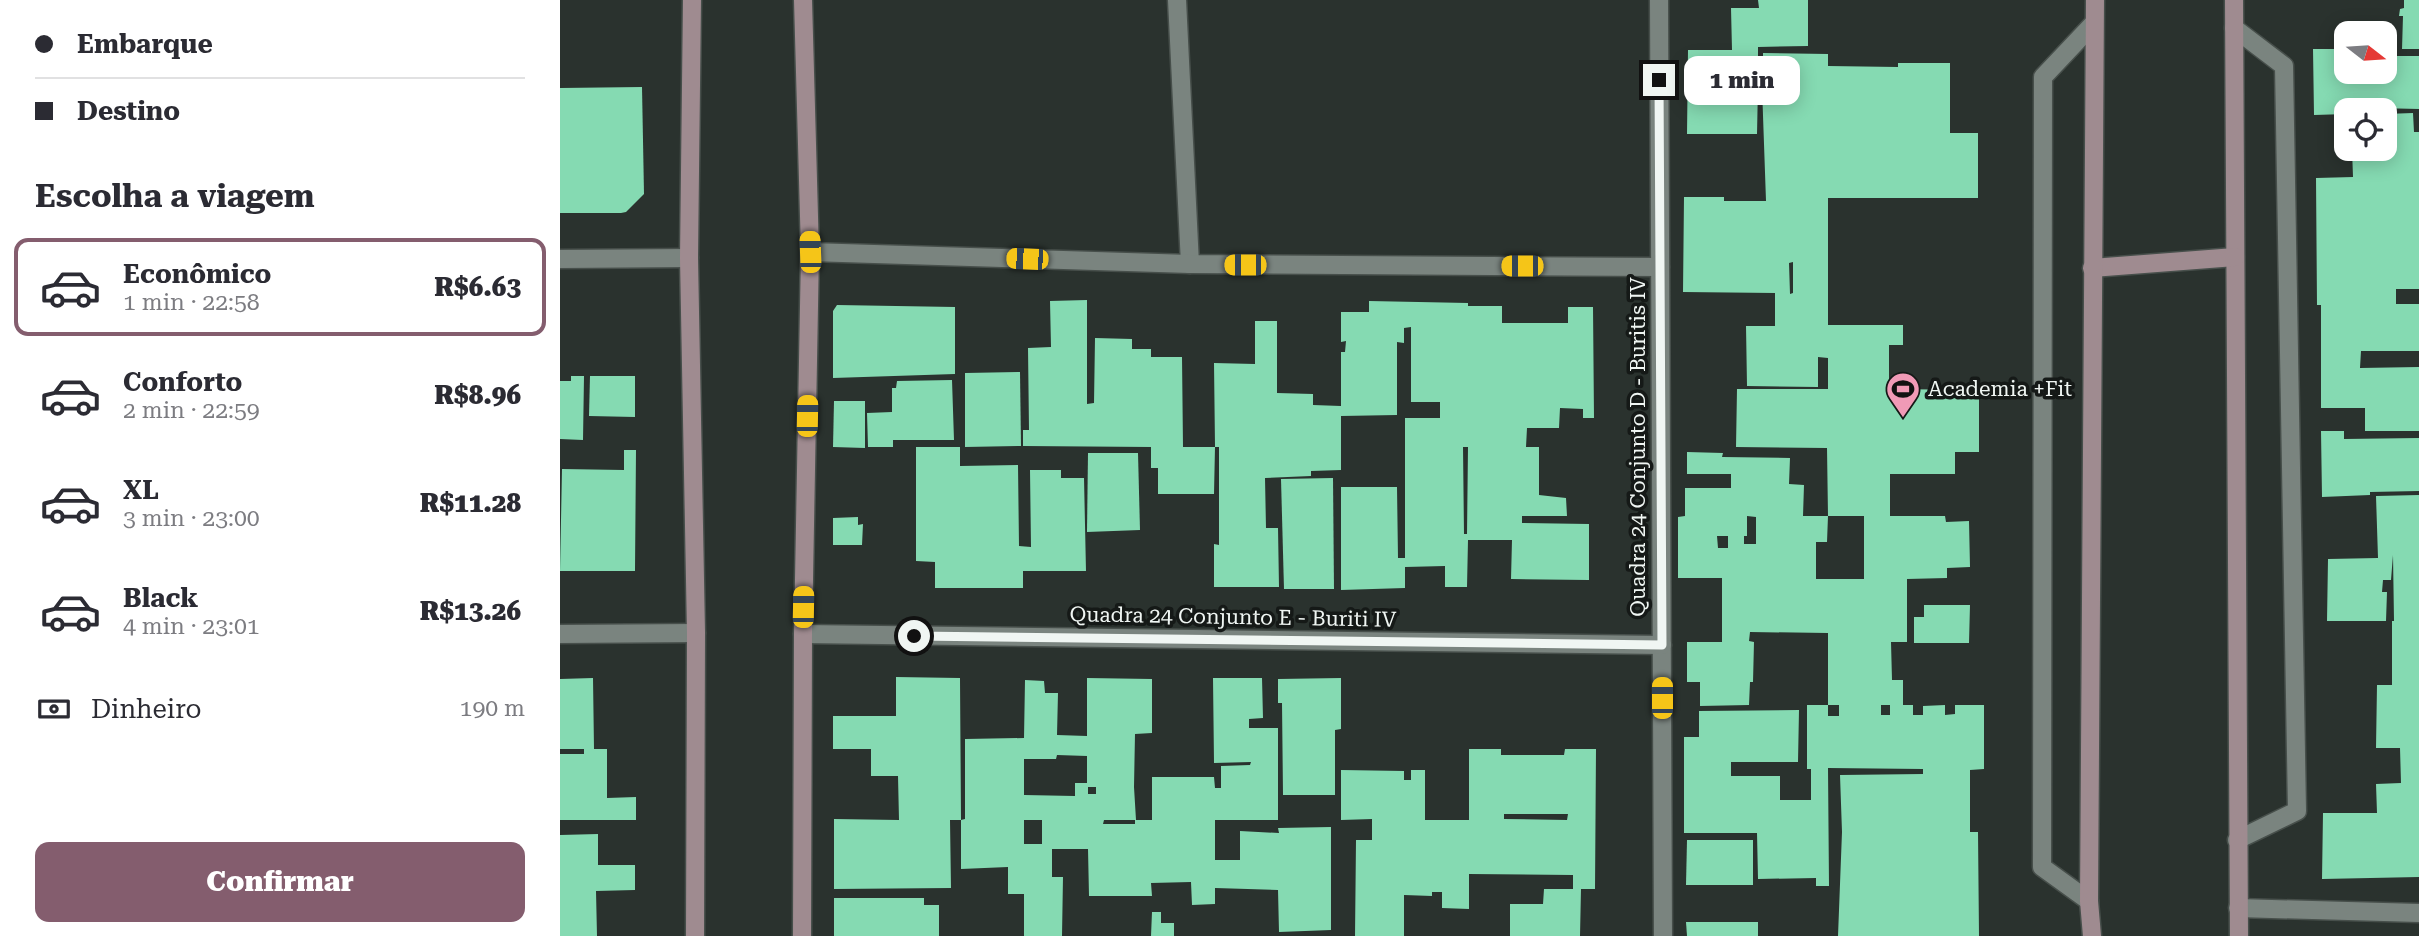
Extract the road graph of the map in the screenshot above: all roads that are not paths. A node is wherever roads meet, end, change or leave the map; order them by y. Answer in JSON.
{"nodes":[{"id":1,"x":692,"y":0,"type":"edge"},
{"id":2,"x":803,"y":0,"type":"edge"},
{"id":3,"x":1177,"y":0,"type":"edge"},
{"id":4,"x":1659,"y":0,"type":"edge"},
{"id":5,"x":2095,"y":0,"type":"edge"},
{"id":6,"x":2234,"y":0,"type":"edge"},
{"id":7,"x":2094,"y":23,"type":"junction"},
{"id":8,"x":2234,"y":28,"type":"junction"},
{"id":9,"x":810,"y":252,"type":"junction"},
{"id":10,"x":2235,"y":257,"type":"junction"},
{"id":11,"x":690,"y":258,"type":"junction"},
{"id":12,"x":560,"y":259,"type":"edge"},
{"id":13,"x":1189,"y":264,"type":"junction"},
{"id":14,"x":1660,"y":267,"type":"junction"},
{"id":15,"x":2092,"y":268,"type":"junction"},
{"id":16,"x":560,"y":634,"type":"edge"},
{"id":17,"x":696,"y":634,"type":"junction"},
{"id":18,"x":803,"y":634,"type":"junction"},
{"id":19,"x":1662,"y":645,"type":"junction"},
{"id":20,"x":2237,"y":840,"type":"junction"},
{"id":21,"x":2089,"y":901,"type":"junction"},
{"id":22,"x":2238,"y":908,"type":"junction"},
{"id":23,"x":2419,"y":913,"type":"edge"},
{"id":24,"x":695,"y":936,"type":"edge"},
{"id":25,"x":802,"y":936,"type":"edge"},
{"id":26,"x":1663,"y":936,"type":"edge"},
{"id":27,"x":2091,"y":936,"type":"edge"},
{"id":28,"x":2239,"y":936,"type":"edge"}],
"edges":[{"from":1,"to":11,"type":"street"},
{"from":2,"to":9,"type":"street"},
{"from":3,"to":13,"type":"street"},
{"from":4,"to":14,"type":"street","name":"Quadra 24 Conjunto D - Buritis IV"},
{"from":5,"to":7,"type":"street"},
{"from":6,"to":8,"type":"street"},
{"from":7,"to":15,"type":"street"},
{"from":7,"to":21,"type":"street"},
{"from":8,"to":10,"type":"street"},
{"from":8,"to":20,"type":"street"},
{"from":9,"to":13,"type":"street"},
{"from":9,"to":18,"type":"street"},
{"from":10,"to":15,"type":"street"},
{"from":10,"to":20,"type":"street"},
{"from":11,"to":12,"type":"street"},
{"from":11,"to":17,"type":"street"},
{"from":13,"to":14,"type":"street"},
{"from":14,"to":19,"type":"street","name":"Quadra 24 Conjunto D - Buritis IV"},
{"from":15,"to":21,"type":"street"},
{"from":16,"to":17,"type":"street"},
{"from":17,"to":24,"type":"street"},
{"from":18,"to":19,"type":"street","name":"Quadra 24 Conjunto E - Buriti IV"},
{"from":18,"to":25,"type":"street"},
{"from":19,"to":26,"type":"street","name":"Quadra 24 Conjunto D - Buritis IV"},
{"from":20,"to":22,"type":"street"},
{"from":21,"to":27,"type":"street"},
{"from":22,"to":23,"type":"street"},
{"from":22,"to":28,"type":"street"}]}
